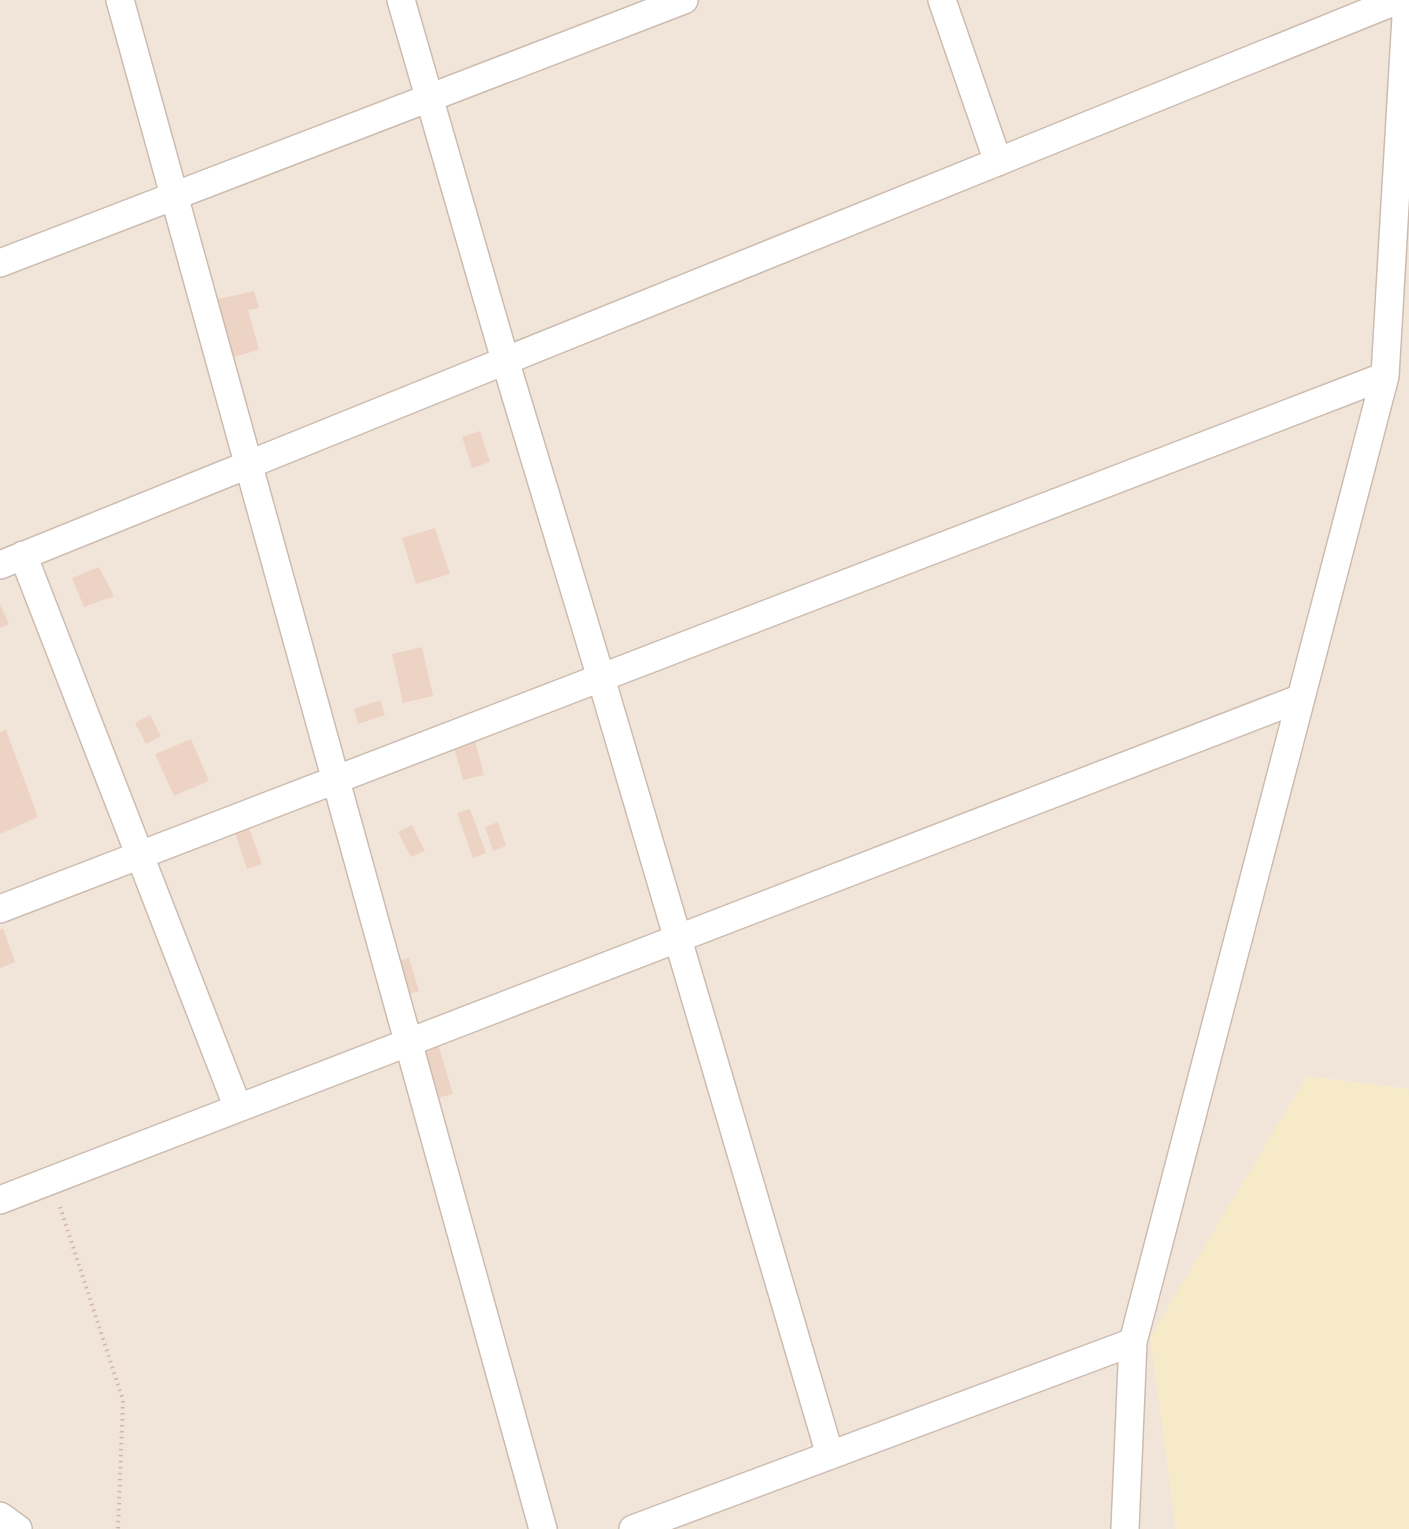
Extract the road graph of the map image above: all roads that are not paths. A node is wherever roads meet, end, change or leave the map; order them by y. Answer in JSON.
{"nodes":[{"id":1,"x":120,"y":0,"type":"edge"},
{"id":2,"x":401,"y":0,"type":"edge"},
{"id":3,"x":684,"y":0,"type":"edge"},
{"id":4,"x":942,"y":0,"type":"edge"},
{"id":5,"x":1398,"y":0,"type":"edge"},
{"id":6,"x":1407,"y":0,"type":"edge"},
{"id":7,"x":430,"y":98,"type":"junction"},
{"id":8,"x":998,"y":162,"type":"junction"},
{"id":9,"x":174,"y":196,"type":"junction"},
{"id":10,"x":0,"y":263,"type":"edge"},
{"id":11,"x":506,"y":360,"type":"junction"},
{"id":12,"x":1385,"y":376,"type":"junction"},
{"id":13,"x":248,"y":464,"type":"junction"},
{"id":14,"x":12,"y":560,"type":"edge"},
{"id":15,"x":601,"y":678,"type":"junction"},
{"id":16,"x":1301,"y":698,"type":"junction"},
{"id":17,"x":335,"y":780,"type":"junction"},
{"id":18,"x":140,"y":855,"type":"junction"},
{"id":19,"x":0,"y":909,"type":"edge"},
{"id":20,"x":678,"y":938,"type":"junction"},
{"id":21,"x":408,"y":1042,"type":"junction"},
{"id":22,"x":238,"y":1108,"type":"junction"},
{"id":23,"x":0,"y":1200,"type":"edge"},
{"id":24,"x":1133,"y":1342,"type":"junction"},
{"id":25,"x":830,"y":1455,"type":"junction"},
{"id":26,"x":0,"y":1516,"type":"edge"},
{"id":27,"x":18,"y":1529,"type":"edge"},
{"id":28,"x":543,"y":1529,"type":"edge"},
{"id":29,"x":633,"y":1529,"type":"edge"},
{"id":30,"x":1125,"y":1529,"type":"edge"}],
"edges":[{"from":1,"to":9,"type":"street"},
{"from":2,"to":7,"type":"street"},
{"from":3,"to":7,"type":"street"},
{"from":4,"to":8,"type":"street"},
{"from":5,"to":8,"type":"street"},
{"from":6,"to":12,"type":"street"},
{"from":7,"to":9,"type":"street"},
{"from":7,"to":11,"type":"street"},
{"from":8,"to":11,"type":"street"},
{"from":9,"to":10,"type":"street"},
{"from":9,"to":13,"type":"street"},
{"from":11,"to":13,"type":"street"},
{"from":11,"to":15,"type":"street"},
{"from":12,"to":15,"type":"street"},
{"from":12,"to":16,"type":"street"},
{"from":13,"to":14,"type":"street"},
{"from":13,"to":17,"type":"street"},
{"from":14,"to":18,"type":"street"},
{"from":15,"to":17,"type":"street"},
{"from":15,"to":20,"type":"street"},
{"from":16,"to":20,"type":"street"},
{"from":16,"to":24,"type":"street"},
{"from":17,"to":18,"type":"street"},
{"from":17,"to":21,"type":"street"},
{"from":18,"to":19,"type":"street"},
{"from":18,"to":22,"type":"street"},
{"from":20,"to":21,"type":"street"},
{"from":20,"to":25,"type":"street"},
{"from":21,"to":22,"type":"street"},
{"from":21,"to":28,"type":"street"},
{"from":22,"to":23,"type":"street"},
{"from":24,"to":25,"type":"street"},
{"from":24,"to":30,"type":"street"},
{"from":25,"to":29,"type":"street"},
{"from":26,"to":27,"type":"street"}]}
